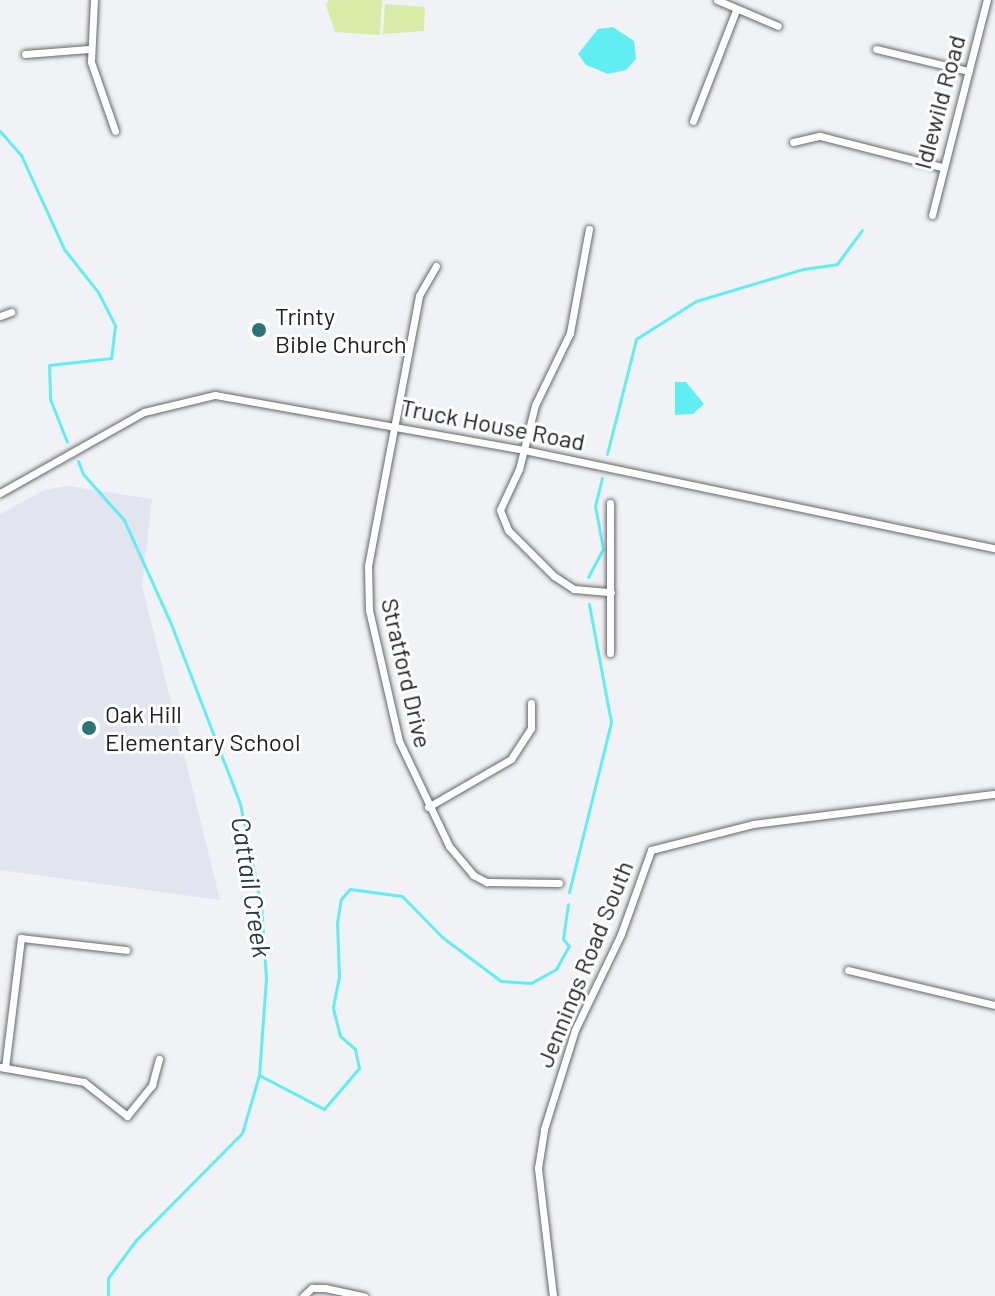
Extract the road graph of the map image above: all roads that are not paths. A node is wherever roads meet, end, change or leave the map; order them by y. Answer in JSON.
{"nodes":[{"id":1,"x":94,"y":0,"type":"edge"},
{"id":2,"x":717,"y":0,"type":"edge"},
{"id":3,"x":987,"y":0,"type":"edge"},
{"id":4,"x":736,"y":10,"type":"junction"},
{"id":5,"x":778,"y":26,"type":"dead end"},
{"id":6,"x":89,"y":49,"type":"junction"},
{"id":7,"x":876,"y":49,"type":"dead end"},
{"id":8,"x":25,"y":54,"type":"dead end"},
{"id":9,"x":968,"y":71,"type":"junction"},
{"id":10,"x":693,"y":121,"type":"dead end"},
{"id":11,"x":115,"y":131,"type":"dead end"},
{"id":12,"x":793,"y":142,"type":"dead end"},
{"id":13,"x":942,"y":167,"type":"junction"},
{"id":14,"x":932,"y":215,"type":"dead end"},
{"id":15,"x":589,"y":229,"type":"dead end"},
{"id":16,"x":436,"y":266,"type":"dead end"},
{"id":17,"x":11,"y":312,"type":"dead end"},
{"id":18,"x":0,"y":316,"type":"edge"},
{"id":19,"x":395,"y":425,"type":"junction"},
{"id":20,"x":524,"y":450,"type":"junction"},
{"id":21,"x":0,"y":493,"type":"edge"},
{"id":22,"x":610,"y":503,"type":"dead end"},
{"id":23,"x":995,"y":548,"type":"edge"},
{"id":24,"x":611,"y":592,"type":"junction"},
{"id":25,"x":610,"y":653,"type":"dead end"},
{"id":26,"x":531,"y":703,"type":"dead end"},
{"id":27,"x":995,"y":794,"type":"edge"},
{"id":28,"x":428,"y":807,"type":"junction"},
{"id":29,"x":559,"y":883,"type":"dead end"},
{"id":30,"x":126,"y":950,"type":"dead end"},
{"id":31,"x":848,"y":970,"type":"dead end"},
{"id":32,"x":995,"y":1005,"type":"edge"},
{"id":33,"x":159,"y":1059,"type":"dead end"},
{"id":34,"x":3,"y":1068,"type":"edge"},
{"id":35,"x":303,"y":1296,"type":"edge"},
{"id":36,"x":364,"y":1296,"type":"edge"},
{"id":37,"x":553,"y":1296,"type":"edge"}],
"edges":[{"from":1,"to":6,"type":"street"},
{"from":2,"to":4,"type":"street"},
{"from":3,"to":9,"type":"street","name":"Idlewild Road"},
{"from":4,"to":5,"type":"street"},
{"from":4,"to":10,"type":"street"},
{"from":6,"to":8,"type":"street"},
{"from":6,"to":11,"type":"street"},
{"from":7,"to":9,"type":"street"},
{"from":9,"to":13,"type":"street","name":"Idlewild Road"},
{"from":12,"to":13,"type":"street"},
{"from":13,"to":14,"type":"street","name":"Idlewild Road"},
{"from":15,"to":20,"type":"street"},
{"from":16,"to":19,"type":"street","name":"Stratford Drive"},
{"from":17,"to":18,"type":"street"},
{"from":19,"to":20,"type":"street","name":"Truck House Road"},
{"from":19,"to":21,"type":"street","name":"Truck House Road"},
{"from":19,"to":28,"type":"street","name":"Stratford Drive"},
{"from":20,"to":23,"type":"street","name":"Truck House Road"},
{"from":20,"to":24,"type":"street"},
{"from":22,"to":24,"type":"street"},
{"from":24,"to":25,"type":"street"},
{"from":26,"to":28,"type":"street"},
{"from":27,"to":37,"type":"street","name":"Jennings Road South"},
{"from":28,"to":29,"type":"street","name":"Stratford Drive"},
{"from":30,"to":34,"type":"street"},
{"from":31,"to":32,"type":"street"},
{"from":33,"to":34,"type":"street"},
{"from":35,"to":36,"type":"street"}]}
